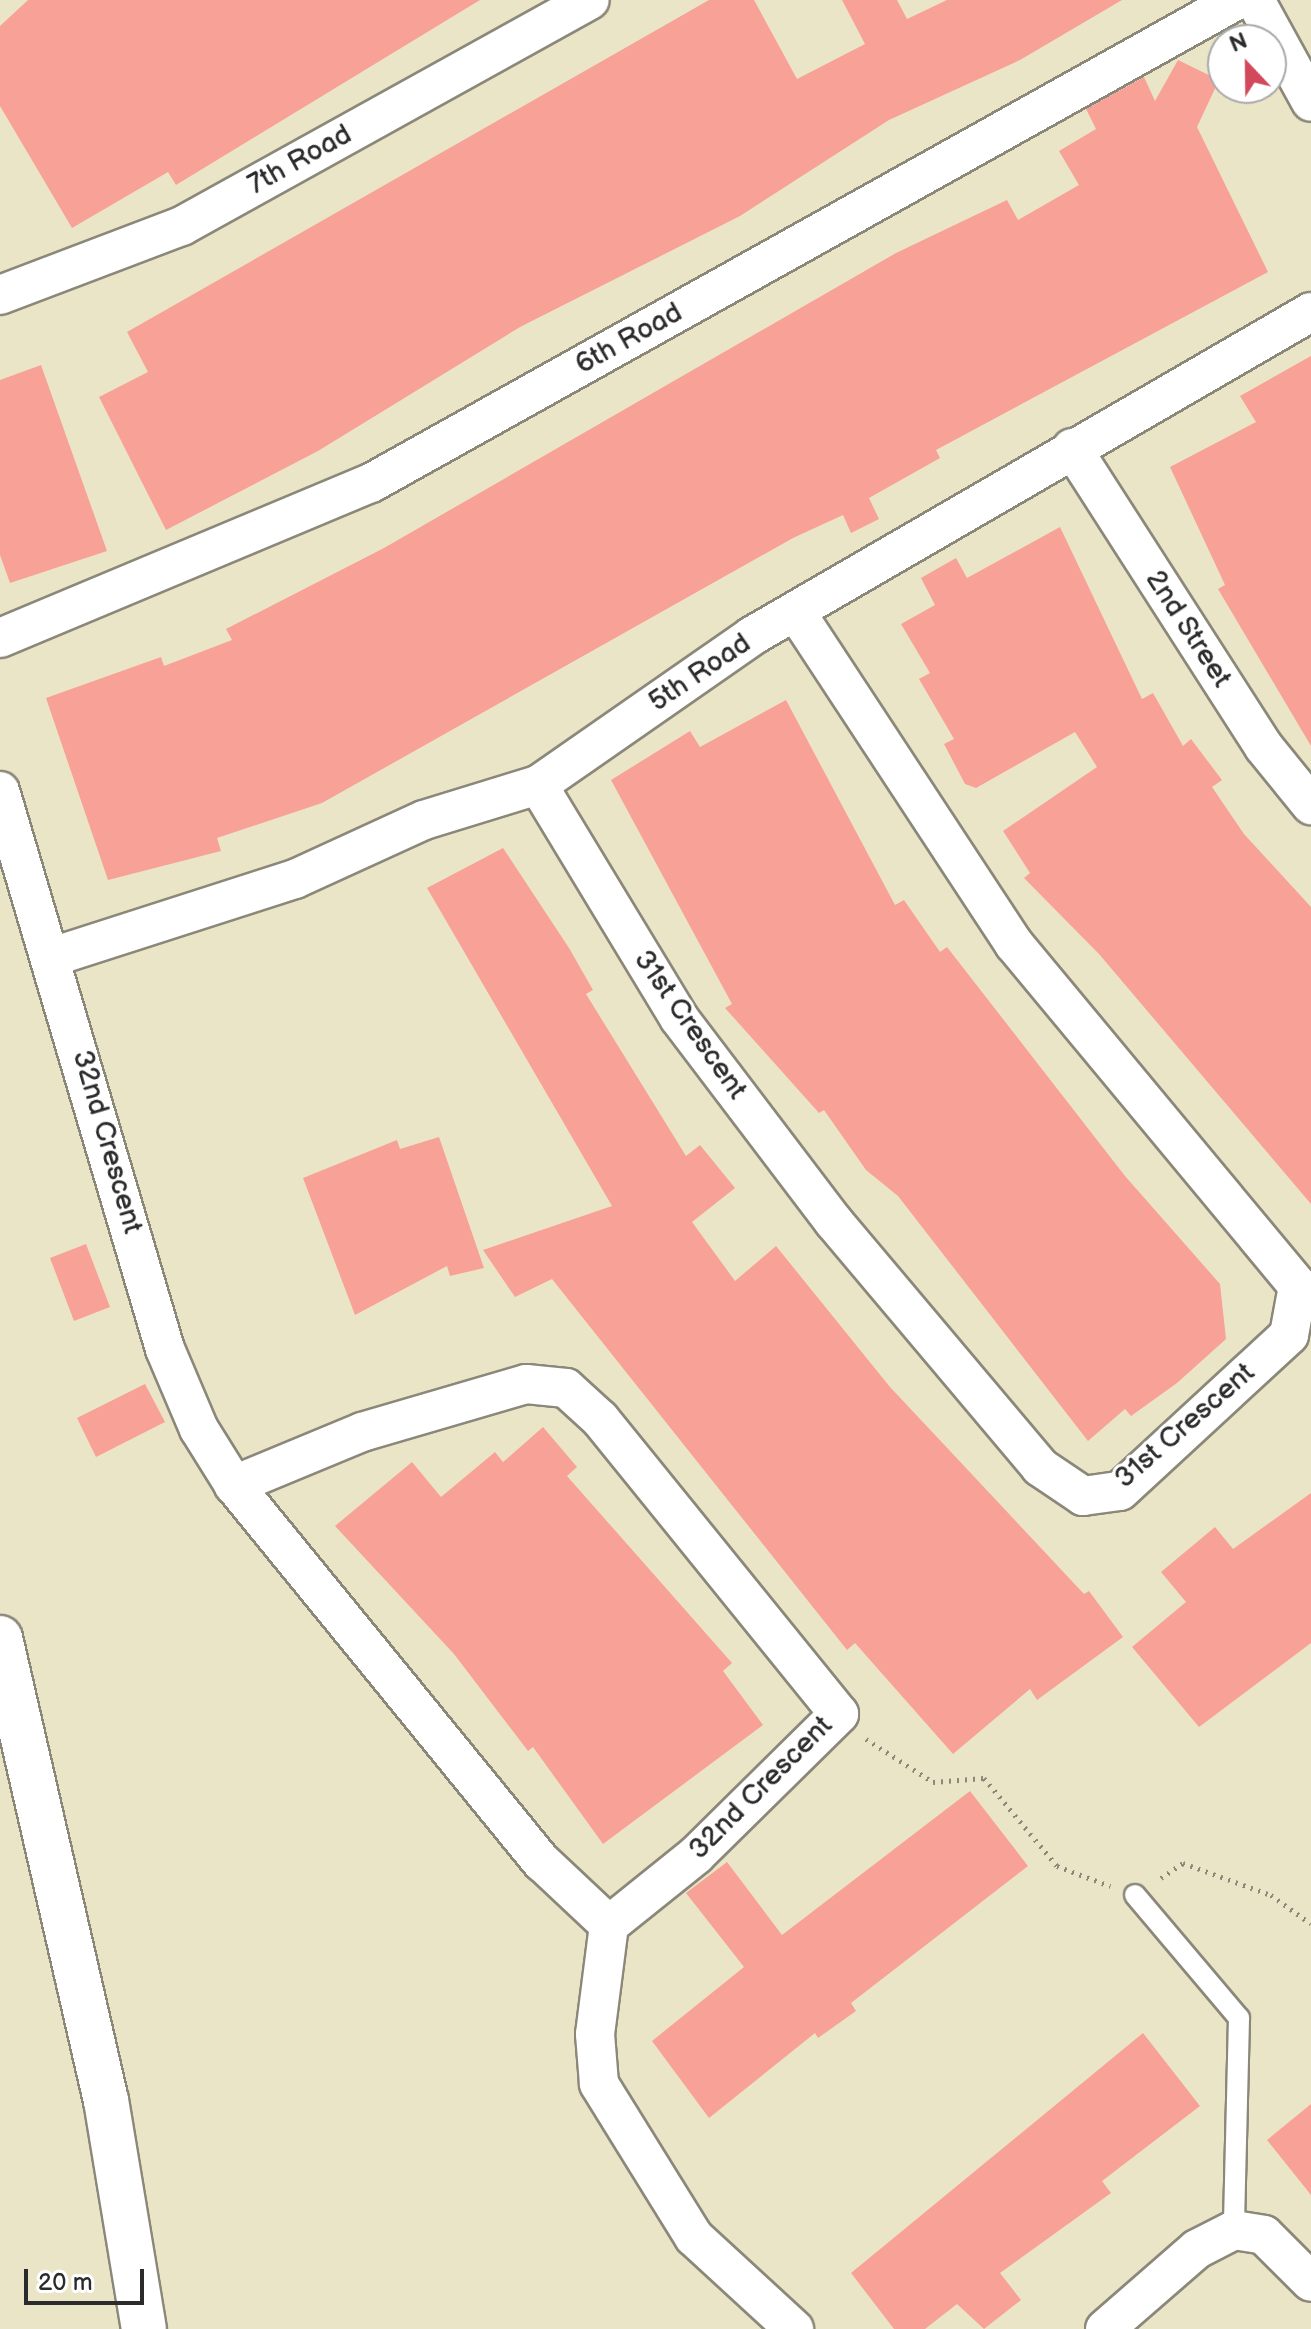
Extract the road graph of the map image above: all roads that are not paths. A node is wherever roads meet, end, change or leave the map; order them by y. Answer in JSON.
{"nodes":[{"id":1,"x":589,"y":0,"type":"edge"},
{"id":2,"x":1237,"y":0,"type":"edge"},
{"id":3,"x":1255,"y":0,"type":"edge"},
{"id":4,"x":1311,"y":102,"type":"edge"},
{"id":5,"x":0,"y":295,"type":"edge"},
{"id":6,"x":1311,"y":312,"type":"edge"},
{"id":7,"x":1072,"y":448,"type":"junction"},
{"id":8,"x":798,"y":615,"type":"junction"},
{"id":9,"x":0,"y":638,"type":"edge"},
{"id":10,"x":538,"y":785,"type":"junction"},
{"id":11,"x":0,"y":791,"type":"edge"},
{"id":12,"x":1311,"y":805,"type":"edge"},
{"id":13,"x":55,"y":956,"type":"junction"},
{"id":14,"x":234,"y":1485,"type":"junction"},
{"id":15,"x":0,"y":1638,"type":"edge"},
{"id":16,"x":1135,"y":1895,"type":"road end"},
{"id":17,"x":609,"y":1925,"type":"junction"},
{"id":18,"x":1234,"y":2230,"type":"junction"},
{"id":19,"x":1311,"y":2282,"type":"edge"},
{"id":20,"x":144,"y":2329,"type":"edge"},
{"id":21,"x":794,"y":2329,"type":"edge"},
{"id":22,"x":1105,"y":2329,"type":"edge"}],
"edges":[{"from":1,"to":5,"type":"street","name":"7th Road"},
{"from":2,"to":9,"type":"street","name":"6th Road"},
{"from":3,"to":4,"type":"street"},
{"from":6,"to":7,"type":"street","name":"5th Road"},
{"from":7,"to":8,"type":"street","name":"5th Road"},
{"from":7,"to":12,"type":"street","name":"2nd Street"},
{"from":8,"to":10,"type":"street","name":"5th Road"},
{"from":8,"to":10,"type":"street","name":"31st Crescent"},
{"from":10,"to":13,"type":"street","name":"5th Road"},
{"from":11,"to":13,"type":"street","name":"32nd Crescent"},
{"from":13,"to":14,"type":"street","name":"32nd Crescent"},
{"from":14,"to":17,"type":"street","name":"32nd Crescent"},
{"from":14,"to":17,"type":"street","name":"32nd Crescent"},
{"from":15,"to":20,"type":"street"},
{"from":16,"to":18,"type":"lane"},
{"from":17,"to":21,"type":"street"},
{"from":18,"to":19,"type":"street"},
{"from":18,"to":22,"type":"street"}]}
